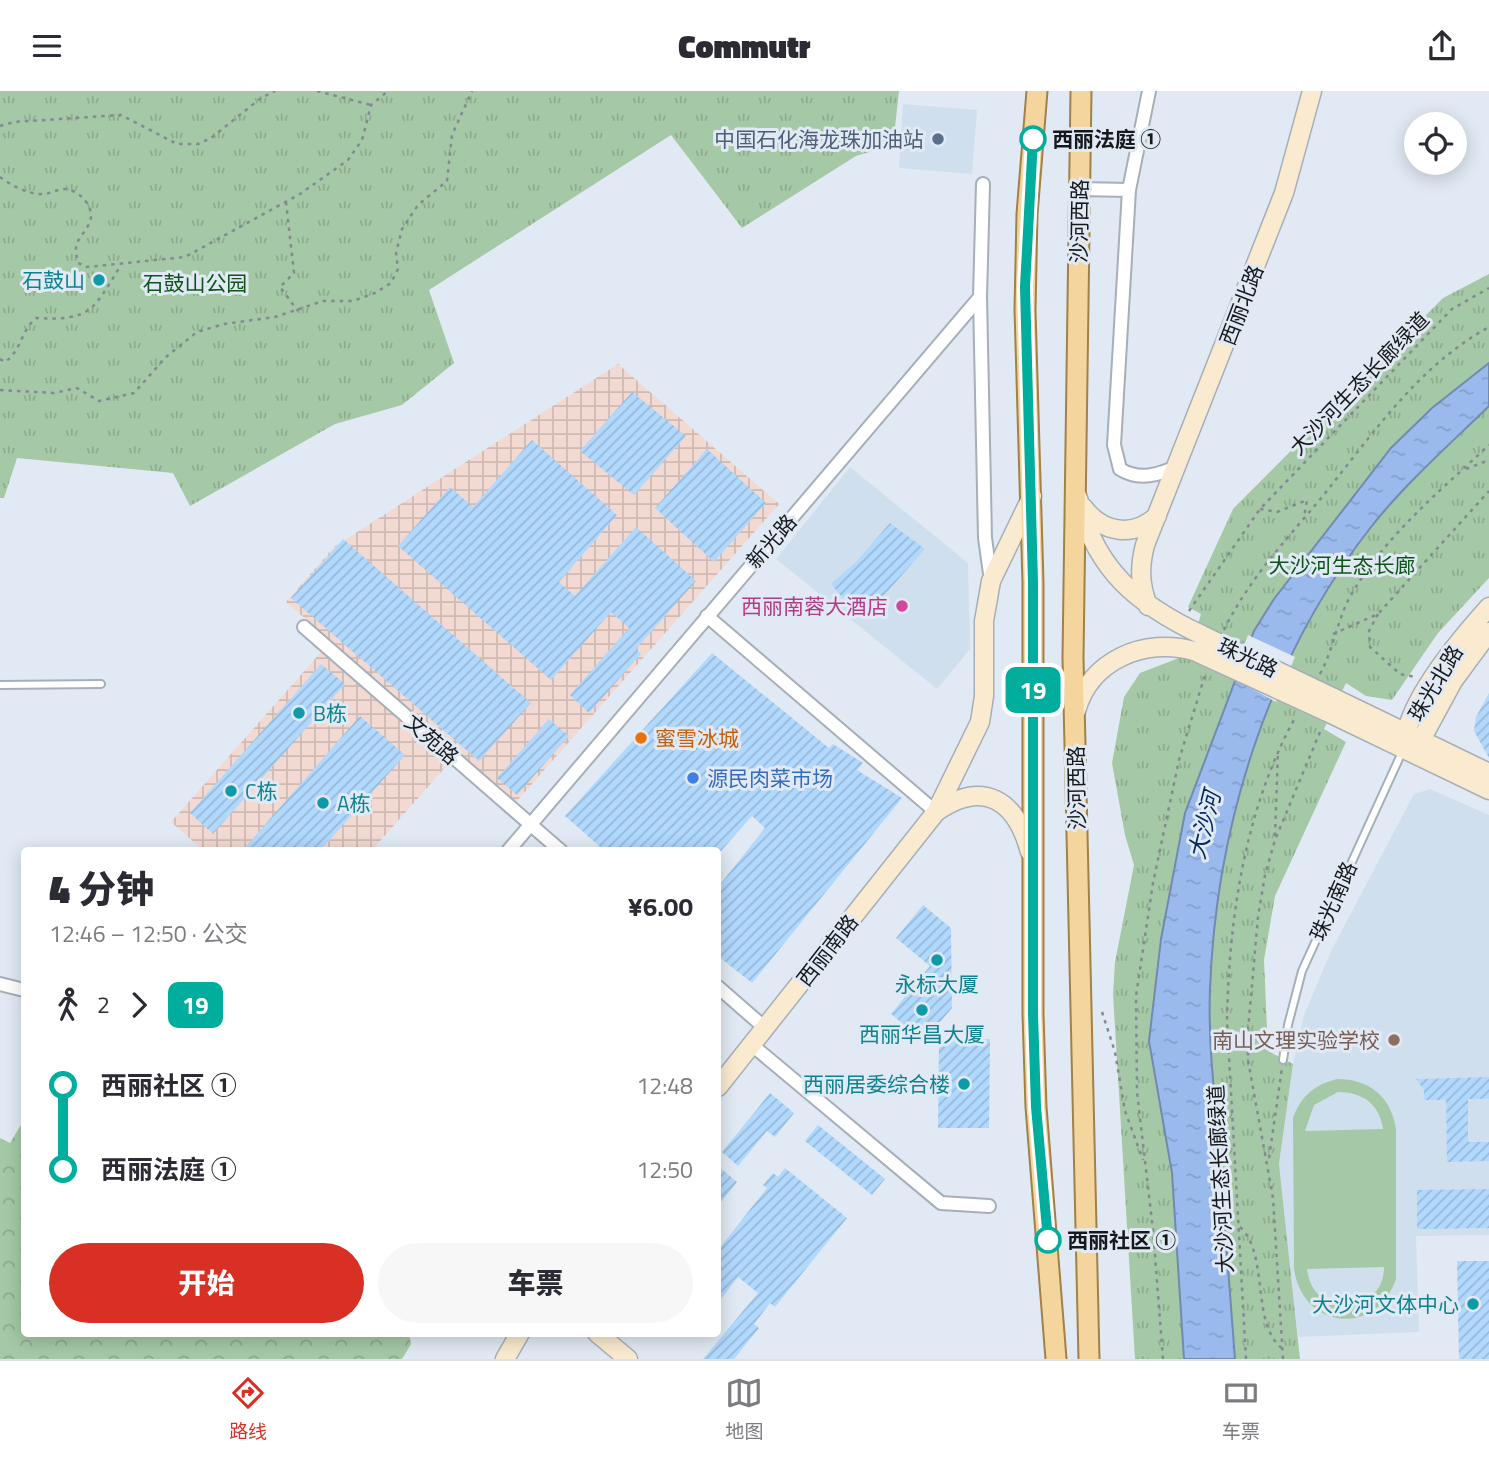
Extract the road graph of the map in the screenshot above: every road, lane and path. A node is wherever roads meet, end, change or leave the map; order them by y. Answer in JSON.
{"nodes":[{"id":1,"x":275,"y":91,"type":"edge"},
{"id":2,"x":317,"y":91,"type":"edge"},
{"id":3,"x":388,"y":91,"type":"edge"},
{"id":4,"x":472,"y":91,"type":"edge"},
{"id":5,"x":1037,"y":91,"type":"edge"},
{"id":6,"x":1081,"y":91,"type":"edge"},
{"id":7,"x":1150,"y":91,"type":"edge"},
{"id":8,"x":1312,"y":91,"type":"edge"},
{"id":9,"x":371,"y":105,"type":"junction"},
{"id":10,"x":0,"y":127,"type":"edge"},
{"id":11,"x":0,"y":177,"type":"edge"},
{"id":12,"x":983,"y":184,"type":"dead end"},
{"id":13,"x":1079,"y":189,"type":"junction"},
{"id":14,"x":1129,"y":191,"type":"junction"},
{"id":15,"x":286,"y":202,"type":"junction"},
{"id":16,"x":121,"y":265,"type":"junction"},
{"id":17,"x":1489,"y":288,"type":"edge"},
{"id":18,"x":980,"y":297,"type":"junction"},
{"id":19,"x":298,"y":311,"type":"junction"},
{"id":20,"x":1489,"y":327,"type":"edge"},
{"id":21,"x":0,"y":359,"type":"edge"},
{"id":22,"x":0,"y":390,"type":"edge"},
{"id":23,"x":1489,"y":445,"type":"edge"},
{"id":24,"x":1489,"y":460,"type":"edge"},
{"id":25,"x":1178,"y":466,"type":"junction"},
{"id":26,"x":1463,"y":470,"type":"junction"},
{"id":27,"x":1075,"y":474,"type":"junction"},
{"id":28,"x":1489,"y":491,"type":"edge"},
{"id":29,"x":1032,"y":496,"type":"junction"},
{"id":30,"x":1079,"y":501,"type":"junction"},
{"id":31,"x":1260,"y":509,"type":"junction"},
{"id":32,"x":1157,"y":516,"type":"junction"},
{"id":33,"x":1303,"y":520,"type":"junction"},
{"id":34,"x":991,"y":581,"type":"junction"},
{"id":35,"x":1148,"y":606,"type":"junction"},
{"id":36,"x":1489,"y":607,"type":"edge"},
{"id":37,"x":1378,"y":614,"type":"junction"},
{"id":38,"x":707,"y":616,"type":"junction"},
{"id":39,"x":1179,"y":624,"type":"junction"},
{"id":40,"x":304,"y":627,"type":"dead end"},
{"id":41,"x":1489,"y":632,"type":"edge"},
{"id":42,"x":1333,"y":634,"type":"junction"},
{"id":43,"x":1221,"y":638,"type":"dead end"},
{"id":44,"x":1198,"y":643,"type":"junction"},
{"id":45,"x":1207,"y":671,"type":"dead end"},
{"id":46,"x":1319,"y":676,"type":"dead end"},
{"id":47,"x":1432,"y":681,"type":"junction"},
{"id":48,"x":101,"y":684,"type":"dead end"},
{"id":49,"x":0,"y":685,"type":"edge"},
{"id":50,"x":1301,"y":707,"type":"dead end"},
{"id":51,"x":1074,"y":718,"type":"junction"},
{"id":52,"x":1320,"y":732,"type":"dead end"},
{"id":53,"x":1410,"y":740,"type":"junction"},
{"id":54,"x":1278,"y":748,"type":"junction"},
{"id":55,"x":1489,"y":773,"type":"edge"},
{"id":56,"x":1489,"y":790,"type":"edge"},
{"id":57,"x":936,"y":811,"type":"junction"},
{"id":58,"x":531,"y":824,"type":"junction"},
{"id":59,"x":1275,"y":840,"type":"junction"},
{"id":60,"x":511,"y":847,"type":"edge"},
{"id":61,"x":557,"y":847,"type":"edge"},
{"id":62,"x":1034,"y":872,"type":"junction"},
{"id":63,"x":0,"y":984,"type":"edge"},
{"id":64,"x":21,"y":989,"type":"edge"},
{"id":65,"x":721,"y":990,"type":"edge"},
{"id":66,"x":1102,"y":1012,"type":"dead end"},
{"id":67,"x":765,"y":1028,"type":"junction"},
{"id":68,"x":751,"y":1045,"type":"junction"},
{"id":69,"x":1283,"y":1060,"type":"joint"},
{"id":70,"x":721,"y":1083,"type":"edge"},
{"id":71,"x":1269,"y":1161,"type":"junction"},
{"id":72,"x":1145,"y":1164,"type":"junction"},
{"id":73,"x":989,"y":1206,"type":"dead end"},
{"id":74,"x":1239,"y":1226,"type":"junction"},
{"id":75,"x":518,"y":1337,"type":"edge"},
{"id":76,"x":602,"y":1337,"type":"edge"},
{"id":77,"x":1283,"y":1349,"type":"junction"},
{"id":78,"x":505,"y":1359,"type":"edge"},
{"id":79,"x":628,"y":1359,"type":"edge"},
{"id":80,"x":1056,"y":1359,"type":"edge"},
{"id":81,"x":1089,"y":1359,"type":"edge"},
{"id":82,"x":1163,"y":1359,"type":"edge"},
{"id":83,"x":1246,"y":1359,"type":"edge"},
{"id":84,"x":1283,"y":1359,"type":"edge"}],
"edges":[{"from":1,"to":10,"type":"path"},
{"from":2,"to":9,"type":"path"},
{"from":3,"to":9,"type":"path"},
{"from":4,"to":19,"type":"path"},
{"from":5,"to":29,"type":"main road","name":"沙河西路"},
{"from":6,"to":13,"type":"main road","name":"沙河西路"},
{"from":7,"to":14,"type":"street"},
{"from":8,"to":25,"type":"street","name":"西丽北路"},
{"from":9,"to":15,"type":"path"},
{"from":11,"to":16,"type":"path"},
{"from":12,"to":18,"type":"street"},
{"from":13,"to":14,"type":"street"},
{"from":13,"to":27,"type":"main road","name":"沙河西路"},
{"from":14,"to":25,"type":"street"},
{"from":15,"to":16,"type":"path"},
{"from":15,"to":19,"type":"path"},
{"from":16,"to":21,"type":"path"},
{"from":17,"to":31,"type":"path","name":"大沙河生态长廊绿道"},
{"from":18,"to":34,"type":"street"},
{"from":18,"to":38,"type":"street","name":"新光路"},
{"from":19,"to":22,"type":"path"},
{"from":20,"to":33,"type":"path","name":"大沙河生态长廊绿道"},
{"from":23,"to":26,"type":"path"},
{"from":24,"to":26,"type":"path"},
{"from":25,"to":32,"type":"street","name":"西丽北路"},
{"from":26,"to":42,"type":"path"},
{"from":27,"to":30,"type":"street","name":"珠光路"},
{"from":27,"to":51,"type":"main road","name":"沙河西路"},
{"from":28,"to":37,"type":"path"},
{"from":29,"to":34,"type":"street","name":"西丽南路"},
{"from":29,"to":62,"type":"main road","name":"沙河西路"},
{"from":30,"to":32,"type":"street"},
{"from":30,"to":35,"type":"street","name":"珠光路"},
{"from":31,"to":33,"type":"path"},
{"from":31,"to":39,"type":"path","name":"大沙河生态长廊绿道"},
{"from":32,"to":35,"type":"street","name":"西丽北路"},
{"from":33,"to":43,"type":"path","name":"大沙河生态长廊绿道"},
{"from":34,"to":57,"type":"street","name":"西丽南路"},
{"from":35,"to":39,"type":"street","name":"珠光路"},
{"from":36,"to":47,"type":"street","name":"珠光北路"},
{"from":37,"to":42,"type":"path"},
{"from":37,"to":47,"type":"path"},
{"from":38,"to":57,"type":"street"},
{"from":38,"to":58,"type":"street","name":"新光路"},
{"from":39,"to":44,"type":"street","name":"珠光路"},
{"from":40,"to":58,"type":"street","name":"文苑路"},
{"from":41,"to":53,"type":"street","name":"珠光北路"},
{"from":42,"to":46,"type":"path"},
{"from":44,"to":51,"type":"street","name":"珠光路"},
{"from":44,"to":53,"type":"street","name":"珠光路","bridge":true},
{"from":45,"to":72,"type":"path"},
{"from":47,"to":53,"type":"street","name":"珠光北路"},
{"from":48,"to":49,"type":"lane"},
{"from":50,"to":54,"type":"path","name":"大沙河生态长廊绿道"},
{"from":51,"to":81,"type":"main road","name":"沙河西路"},
{"from":52,"to":59,"type":"path"},
{"from":53,"to":55,"type":"street","name":"珠光路"},
{"from":53,"to":56,"type":"street","name":"珠光路"},
{"from":53,"to":69,"type":"lane","name":"珠光南路"},
{"from":54,"to":59,"type":"path"},
{"from":54,"to":74,"type":"path","name":"大沙河生态长廊绿道"},
{"from":57,"to":62,"type":"street","name":"西丽南路"},
{"from":57,"to":67,"type":"street","name":"西丽南路"},
{"from":58,"to":60,"type":"street","name":"新光路"},
{"from":58,"to":61,"type":"street","name":"文苑路"},
{"from":59,"to":71,"type":"path"},
{"from":62,"to":80,"type":"main road","name":"沙河西路"},
{"from":63,"to":64,"type":"street"},
{"from":65,"to":67,"type":"street"},
{"from":66,"to":72,"type":"path"},
{"from":67,"to":68,"type":"street","name":"西丽南路"},
{"from":68,"to":70,"type":"street","name":"西丽南路"},
{"from":68,"to":73,"type":"street"},
{"from":69,"to":71,"type":"path"},
{"from":71,"to":77,"type":"path"},
{"from":72,"to":82,"type":"path"},
{"from":74,"to":77,"type":"path"},
{"from":74,"to":83,"type":"path","name":"大沙河生态长廊绿道"},
{"from":75,"to":78,"type":"street"},
{"from":76,"to":79,"type":"street"},
{"from":77,"to":84,"type":"path"}]}
